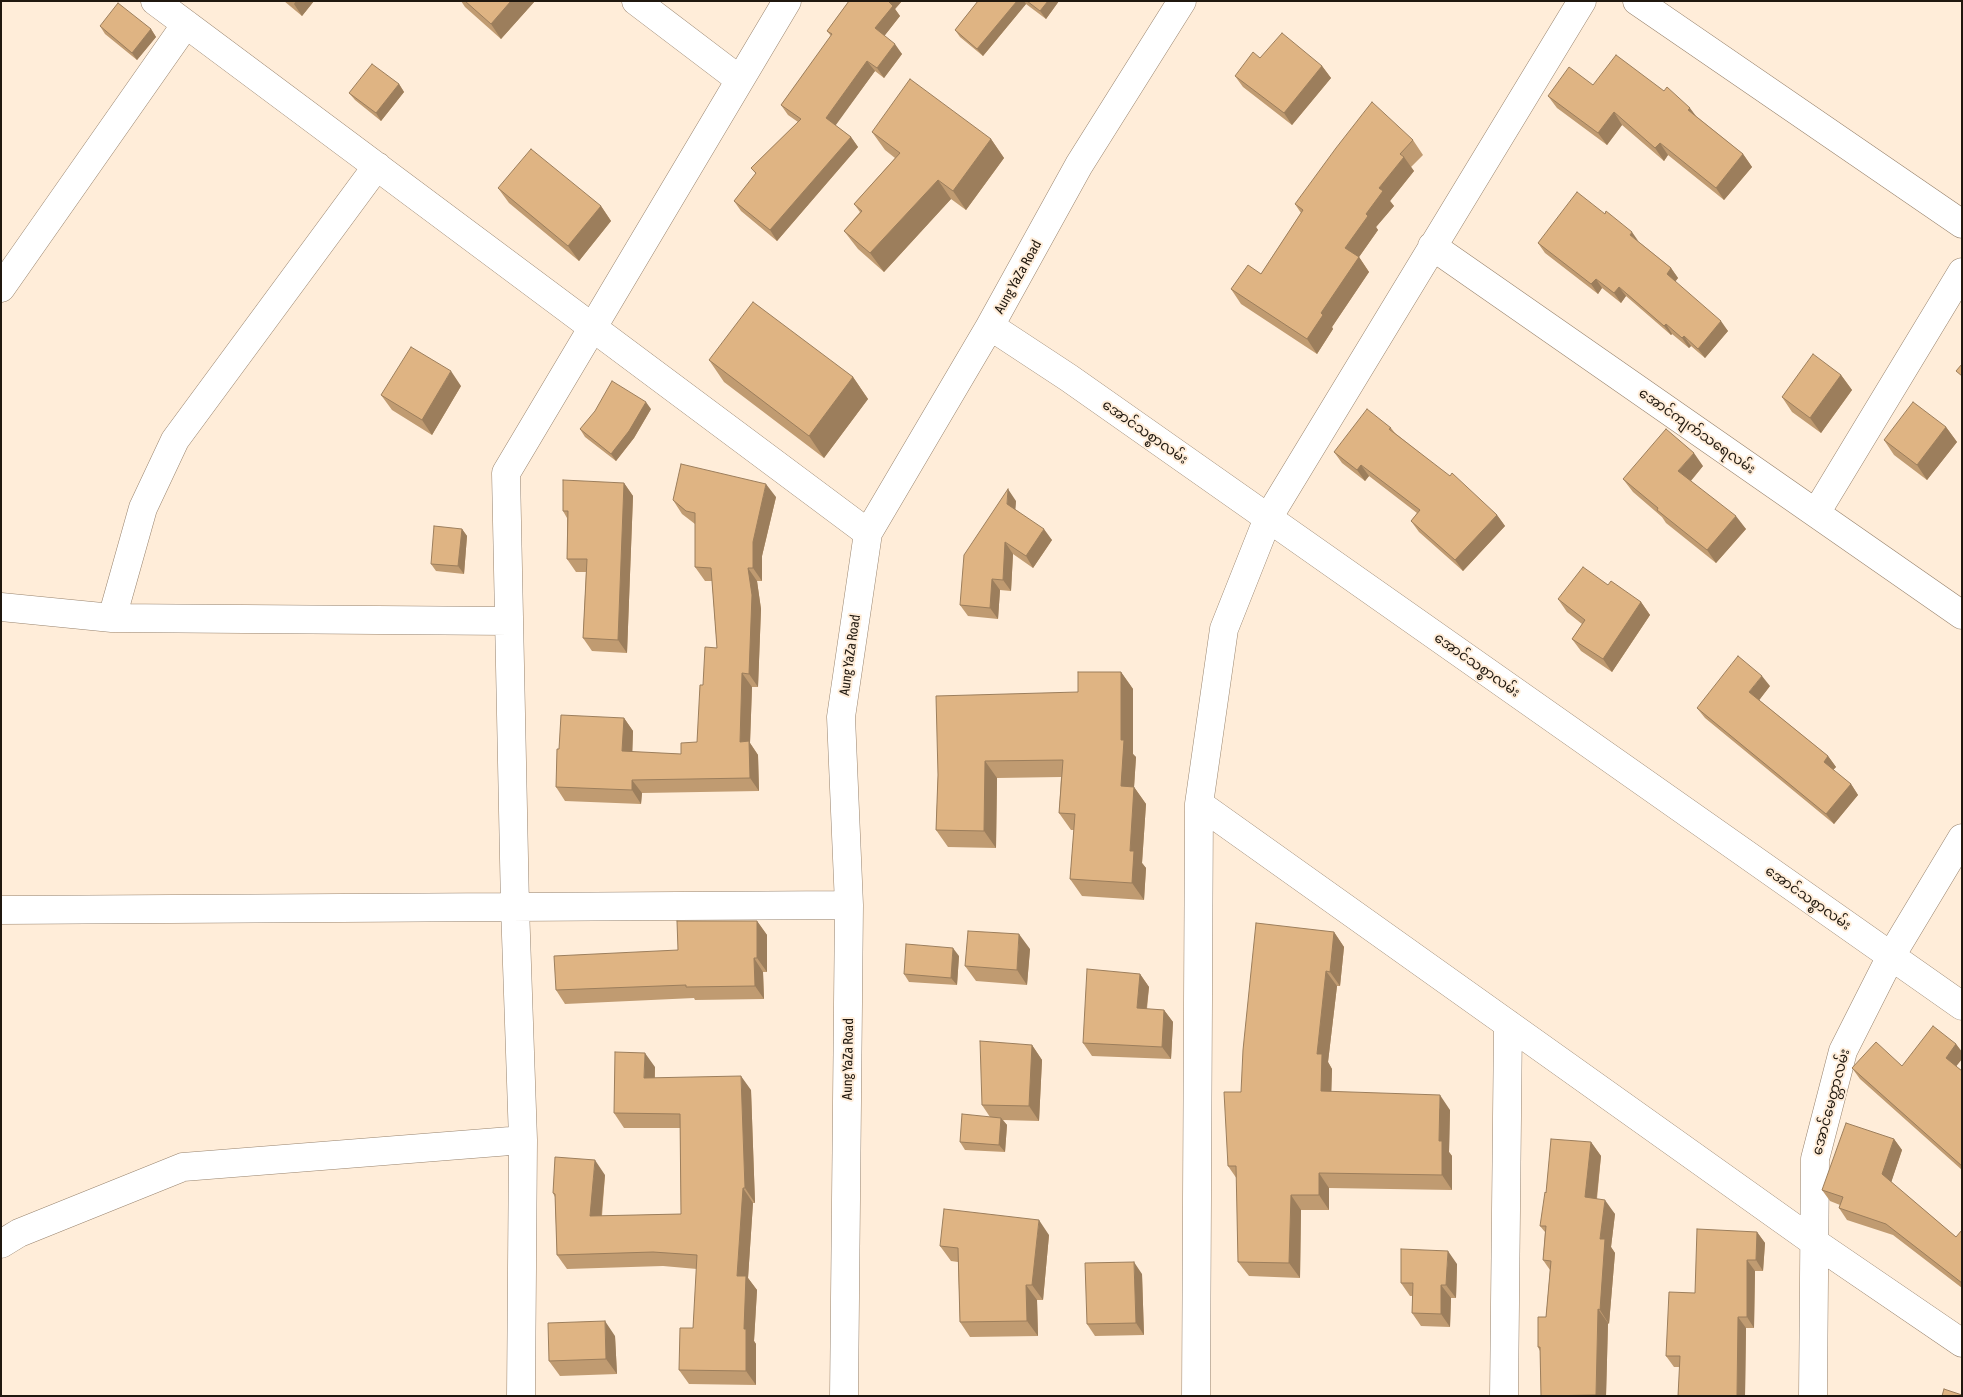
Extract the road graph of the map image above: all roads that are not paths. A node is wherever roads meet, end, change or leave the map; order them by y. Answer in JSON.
{"nodes":[{"id":1,"x":155,"y":1,"type":"edge"},
{"id":2,"x":636,"y":1,"type":"edge"},
{"id":3,"x":787,"y":1,"type":"edge"},
{"id":4,"x":1182,"y":1,"type":"edge"},
{"id":5,"x":1582,"y":1,"type":"edge"},
{"id":6,"x":1637,"y":1,"type":"edge"},
{"id":7,"x":186,"y":24,"type":"junction"},
{"id":8,"x":740,"y":80,"type":"junction"},
{"id":9,"x":377,"y":166,"type":"junction"},
{"id":10,"x":1962,"y":224,"type":"edge"},
{"id":11,"x":1432,"y":246,"type":"junction"},
{"id":12,"x":1962,"y":272,"type":"edge"},
{"id":13,"x":1,"y":288,"type":"edge"},
{"id":14,"x":990,"y":326,"type":"junction"},
{"id":15,"x":593,"y":327,"type":"junction"},
{"id":16,"x":1816,"y":513,"type":"junction"},
{"id":17,"x":1268,"y":518,"type":"junction"},
{"id":18,"x":868,"y":533,"type":"junction"},
{"id":19,"x":1,"y":607,"type":"edge"},
{"id":20,"x":1962,"y":615,"type":"edge"},
{"id":21,"x":112,"y":618,"type":"junction"},
{"id":22,"x":509,"y":621,"type":"junction"},
{"id":23,"x":1199,"y":804,"type":"junction"},
{"id":24,"x":1962,"y":838,"type":"edge"},
{"id":25,"x":849,"y":905,"type":"junction"},
{"id":26,"x":515,"y":906,"type":"junction"},
{"id":27,"x":1,"y":910,"type":"edge"},
{"id":28,"x":1891,"y":956,"type":"junction"},
{"id":29,"x":1962,"y":1006,"type":"edge"},
{"id":30,"x":1508,"y":1024,"type":"junction"},
{"id":31,"x":523,"y":1140,"type":"junction"},
{"id":32,"x":1814,"y":1242,"type":"junction"},
{"id":33,"x":1,"y":1244,"type":"edge"},
{"id":34,"x":1962,"y":1343,"type":"edge"},
{"id":35,"x":521,"y":1396,"type":"edge"},
{"id":36,"x":844,"y":1396,"type":"edge"},
{"id":37,"x":1196,"y":1396,"type":"edge"},
{"id":38,"x":1504,"y":1396,"type":"edge"},
{"id":39,"x":1814,"y":1396,"type":"edge"}],
"edges":[{"from":1,"to":7,"type":"street"},
{"from":2,"to":8,"type":"street"},
{"from":3,"to":8,"type":"street"},
{"from":4,"to":14,"type":"street","name":"Aung YaZa Road"},
{"from":5,"to":11,"type":"street"},
{"from":6,"to":10,"type":"street"},
{"from":7,"to":9,"type":"street"},
{"from":7,"to":13,"type":"street"},
{"from":8,"to":15,"type":"street"},
{"from":9,"to":15,"type":"street"},
{"from":9,"to":21,"type":"street"},
{"from":11,"to":16,"type":"street","name":"အောင်ကျက်သရေလမ်း"},
{"from":11,"to":17,"type":"street"},
{"from":12,"to":16,"type":"street"},
{"from":14,"to":17,"type":"street","name":"အောင်သစ္စာလမ်း"},
{"from":14,"to":18,"type":"street","name":"Aung YaZa Road"},
{"from":15,"to":18,"type":"street"},
{"from":15,"to":22,"type":"street"},
{"from":16,"to":20,"type":"street","name":"အောင်ကျက်သရေလမ်း"},
{"from":17,"to":23,"type":"street"},
{"from":17,"to":28,"type":"street","name":"အောင်သစ္စာလမ်း"},
{"from":18,"to":25,"type":"street","name":"Aung YaZa Road"},
{"from":19,"to":21,"type":"street"},
{"from":21,"to":22,"type":"street"},
{"from":22,"to":26,"type":"street"},
{"from":23,"to":30,"type":"street"},
{"from":23,"to":37,"type":"street"},
{"from":24,"to":28,"type":"street","name":"အောင်မေတ္တာလမ်း"},
{"from":25,"to":26,"type":"street"},
{"from":25,"to":36,"type":"street","name":"Aung YaZa Road"},
{"from":26,"to":27,"type":"street"},
{"from":26,"to":31,"type":"street"},
{"from":28,"to":29,"type":"street","name":"အောင်သစ္စာလမ်း"},
{"from":28,"to":32,"type":"street","name":"အောင်မေတ္တာလမ်း"},
{"from":30,"to":32,"type":"street"},
{"from":30,"to":38,"type":"street"},
{"from":31,"to":33,"type":"street"},
{"from":31,"to":35,"type":"street"},
{"from":32,"to":34,"type":"street"},
{"from":32,"to":39,"type":"street","name":"အောင်မေတ္တာလမ်း"}]}
